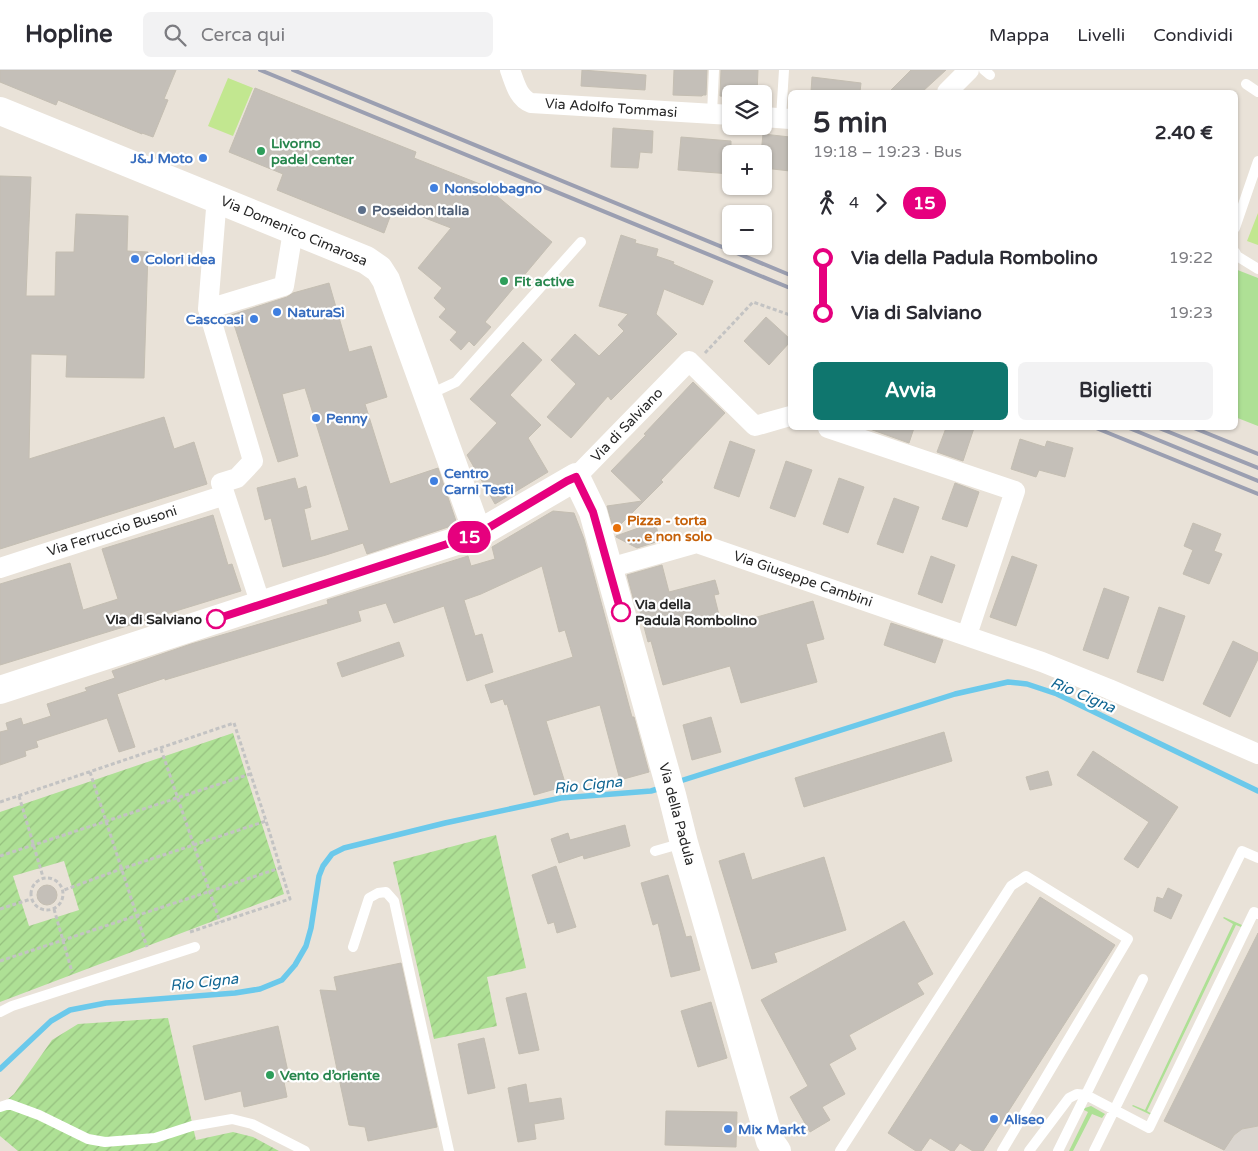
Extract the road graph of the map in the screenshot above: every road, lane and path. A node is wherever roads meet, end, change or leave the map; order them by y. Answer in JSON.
{"nodes":[{"id":1,"x":510,"y":70,"type":"edge"},
{"id":2,"x":714,"y":70,"type":"edge"},
{"id":3,"x":784,"y":70,"type":"edge"},
{"id":4,"x":969,"y":70,"type":"edge"},
{"id":5,"x":1246,"y":84,"type":"dead end"},
{"id":6,"x":949,"y":90,"type":"edge"},
{"id":7,"x":1258,"y":92,"type":"edge"},
{"id":8,"x":0,"y":111,"type":"edge"},
{"id":9,"x":722,"y":115,"type":"edge"},
{"id":10,"x":778,"y":118,"type":"edge"},
{"id":11,"x":1258,"y":161,"type":"edge"},
{"id":12,"x":217,"y":204,"type":"junction"},
{"id":13,"x":1238,"y":219,"type":"edge"},
{"id":14,"x":293,"y":231,"type":"junction"},
{"id":15,"x":582,"y":242,"type":"dead end"},
{"id":16,"x":1238,"y":257,"type":"edge"},
{"id":17,"x":1258,"y":269,"type":"edge"},
{"id":18,"x":208,"y":309,"type":"junction"},
{"id":19,"x":788,"y":314,"type":"edge"},
{"id":20,"x":689,"y":361,"type":"junction"},
{"id":21,"x":427,"y":395,"type":"junction"},
{"id":22,"x":788,"y":417,"type":"edge"},
{"id":23,"x":834,"y":430,"type":"edge"},
{"id":24,"x":576,"y":477,"type":"junction"},
{"id":25,"x":225,"y":495,"type":"junction"},
{"id":26,"x":478,"y":534,"type":"junction"},
{"id":27,"x":0,"y":568,"type":"edge"},
{"id":28,"x":609,"y":568,"type":"junction"},
{"id":29,"x":261,"y":605,"type":"junction"},
{"id":30,"x":967,"y":635,"type":"junction"},
{"id":31,"x":0,"y":690,"type":"edge"},
{"id":32,"x":161,"y":749,"type":"junction"},
{"id":33,"x":1258,"y":754,"type":"edge"},
{"id":34,"x":90,"y":772,"type":"junction"},
{"id":35,"x":250,"y":774,"type":"junction"},
{"id":36,"x":19,"y":796,"type":"junction"},
{"id":37,"x":177,"y":798,"type":"junction"},
{"id":38,"x":0,"y":802,"type":"edge"},
{"id":39,"x":106,"y":821,"type":"junction"},
{"id":40,"x":266,"y":821,"type":"junction"},
{"id":41,"x":684,"y":843,"type":"junction"},
{"id":42,"x":34,"y":845,"type":"junction"},
{"id":43,"x":194,"y":845,"type":"junction"},
{"id":44,"x":656,"y":851,"type":"dead end"},
{"id":45,"x":0,"y":856,"type":"edge"},
{"id":46,"x":1258,"y":858,"type":"edge"},
{"id":47,"x":280,"y":868,"type":"junction"},
{"id":48,"x":121,"y":869,"type":"junction"},
{"id":49,"x":43,"y":877,"type":"junction"},
{"id":50,"x":64,"y":890,"type":"junction"},
{"id":51,"x":209,"y":892,"type":"junction"},
{"id":52,"x":32,"y":899,"type":"junction"},
{"id":53,"x":0,"y":909,"type":"edge"},
{"id":54,"x":54,"y":909,"type":"junction"},
{"id":55,"x":1258,"y":914,"type":"edge"},
{"id":56,"x":137,"y":916,"type":"junction"},
{"id":57,"x":220,"y":922,"type":"junction"},
{"id":58,"x":183,"y":934,"type":"dead end"},
{"id":59,"x":63,"y":940,"type":"junction"},
{"id":60,"x":156,"y":944,"type":"dead end"},
{"id":61,"x":147,"y":946,"type":"junction"},
{"id":62,"x":195,"y":947,"type":"dead end"},
{"id":63,"x":352,"y":947,"type":"dead end"},
{"id":64,"x":138,"y":950,"type":"dead end"},
{"id":65,"x":0,"y":962,"type":"edge"},
{"id":66,"x":63,"y":975,"type":"dead end"},
{"id":67,"x":1143,"y":980,"type":"dead end"},
{"id":68,"x":0,"y":1012,"type":"edge"},
{"id":69,"x":1086,"y":1095,"type":"junction"},
{"id":70,"x":0,"y":1107,"type":"edge"},
{"id":71,"x":1114,"y":1110,"type":"junction"},
{"id":72,"x":306,"y":1151,"type":"edge"},
{"id":73,"x":449,"y":1151,"type":"edge"},
{"id":74,"x":777,"y":1151,"type":"edge"},
{"id":75,"x":840,"y":1151,"type":"edge"},
{"id":76,"x":1002,"y":1151,"type":"edge"},
{"id":77,"x":1029,"y":1151,"type":"edge"},
{"id":78,"x":1058,"y":1151,"type":"edge"},
{"id":79,"x":1094,"y":1151,"type":"edge"}],
"edges":[{"from":1,"to":9,"type":"street","name":"Via Adolfo Tommasi"},
{"from":2,"to":9,"type":"lane"},
{"from":3,"to":10,"type":"lane"},
{"from":4,"to":6,"type":"street"},
{"from":5,"to":7,"type":"lane"},
{"from":8,"to":12,"type":"street","name":"Via Domenico Cimarosa"},
{"from":11,"to":13,"type":"lane"},
{"from":12,"to":14,"type":"street","name":"Via Domenico Cimarosa"},
{"from":12,"to":18,"type":"street"},
{"from":14,"to":18,"type":"street"},
{"from":14,"to":21,"type":"street","name":"Via Domenico Cimarosa"},
{"from":15,"to":21,"type":"lane"},
{"from":16,"to":17,"type":"lane"},
{"from":18,"to":25,"type":"street"},
{"from":19,"to":20,"type":"path"},
{"from":20,"to":22,"type":"street"},
{"from":20,"to":24,"type":"street","name":"Via di Salviano"},
{"from":21,"to":26,"type":"street","name":"Via Domenico Cimarosa"},
{"from":23,"to":30,"type":"street"},
{"from":24,"to":26,"type":"street","name":"Via di Salviano"},
{"from":24,"to":28,"type":"street","name":"Via della Padula"},
{"from":25,"to":27,"type":"street","name":"Via Ferruccio Busoni"},
{"from":25,"to":29,"type":"street"},
{"from":26,"to":29,"type":"street","name":"Via di Salviano"},
{"from":28,"to":30,"type":"street","name":"Via Giuseppe Cambini"},
{"from":28,"to":41,"type":"street","name":"Via della Padula"},
{"from":29,"to":31,"type":"street","name":"Via di Salviano"},
{"from":30,"to":33,"type":"street","name":"Via Giuseppe Cambini"},
{"from":32,"to":34,"type":"path"},
{"from":32,"to":35,"type":"path"},
{"from":32,"to":37,"type":"path"},
{"from":34,"to":36,"type":"path"},
{"from":34,"to":39,"type":"path"},
{"from":35,"to":37,"type":"path"},
{"from":35,"to":40,"type":"path"},
{"from":36,"to":38,"type":"path"},
{"from":36,"to":42,"type":"path"},
{"from":37,"to":39,"type":"path"},
{"from":37,"to":43,"type":"path"},
{"from":39,"to":42,"type":"path"},
{"from":39,"to":48,"type":"path"},
{"from":40,"to":43,"type":"path"},
{"from":40,"to":47,"type":"path"},
{"from":41,"to":44,"type":"lane"},
{"from":41,"to":74,"type":"street","name":"Via della Padula"},
{"from":42,"to":45,"type":"path"},
{"from":42,"to":49,"type":"path"},
{"from":43,"to":48,"type":"path"},
{"from":43,"to":51,"type":"path"},
{"from":46,"to":71,"type":"lane"},
{"from":47,"to":51,"type":"path"},
{"from":47,"to":57,"type":"path"},
{"from":48,"to":50,"type":"path"},
{"from":48,"to":56,"type":"path"},
{"from":49,"to":50,"type":"path"},
{"from":49,"to":52,"type":"path"},
{"from":50,"to":54,"type":"path"},
{"from":51,"to":56,"type":"path"},
{"from":51,"to":57,"type":"path"},
{"from":52,"to":53,"type":"path"},
{"from":52,"to":54,"type":"path"},
{"from":54,"to":59,"type":"path"},
{"from":55,"to":71,"type":"lane"},
{"from":56,"to":59,"type":"path"},
{"from":56,"to":61,"type":"path"},
{"from":57,"to":58,"type":"path"},
{"from":59,"to":65,"type":"path"},
{"from":59,"to":66,"type":"path"},
{"from":60,"to":61,"type":"path"},
{"from":61,"to":64,"type":"path"},
{"from":62,"to":68,"type":"lane"},
{"from":63,"to":73,"type":"lane"},
{"from":67,"to":69,"type":"lane"},
{"from":69,"to":71,"type":"lane"},
{"from":69,"to":77,"type":"lane"},
{"from":69,"to":78,"type":"lane"},
{"from":70,"to":72,"type":"lane"},
{"from":71,"to":79,"type":"lane"},
{"from":75,"to":76,"type":"lane"}]}
